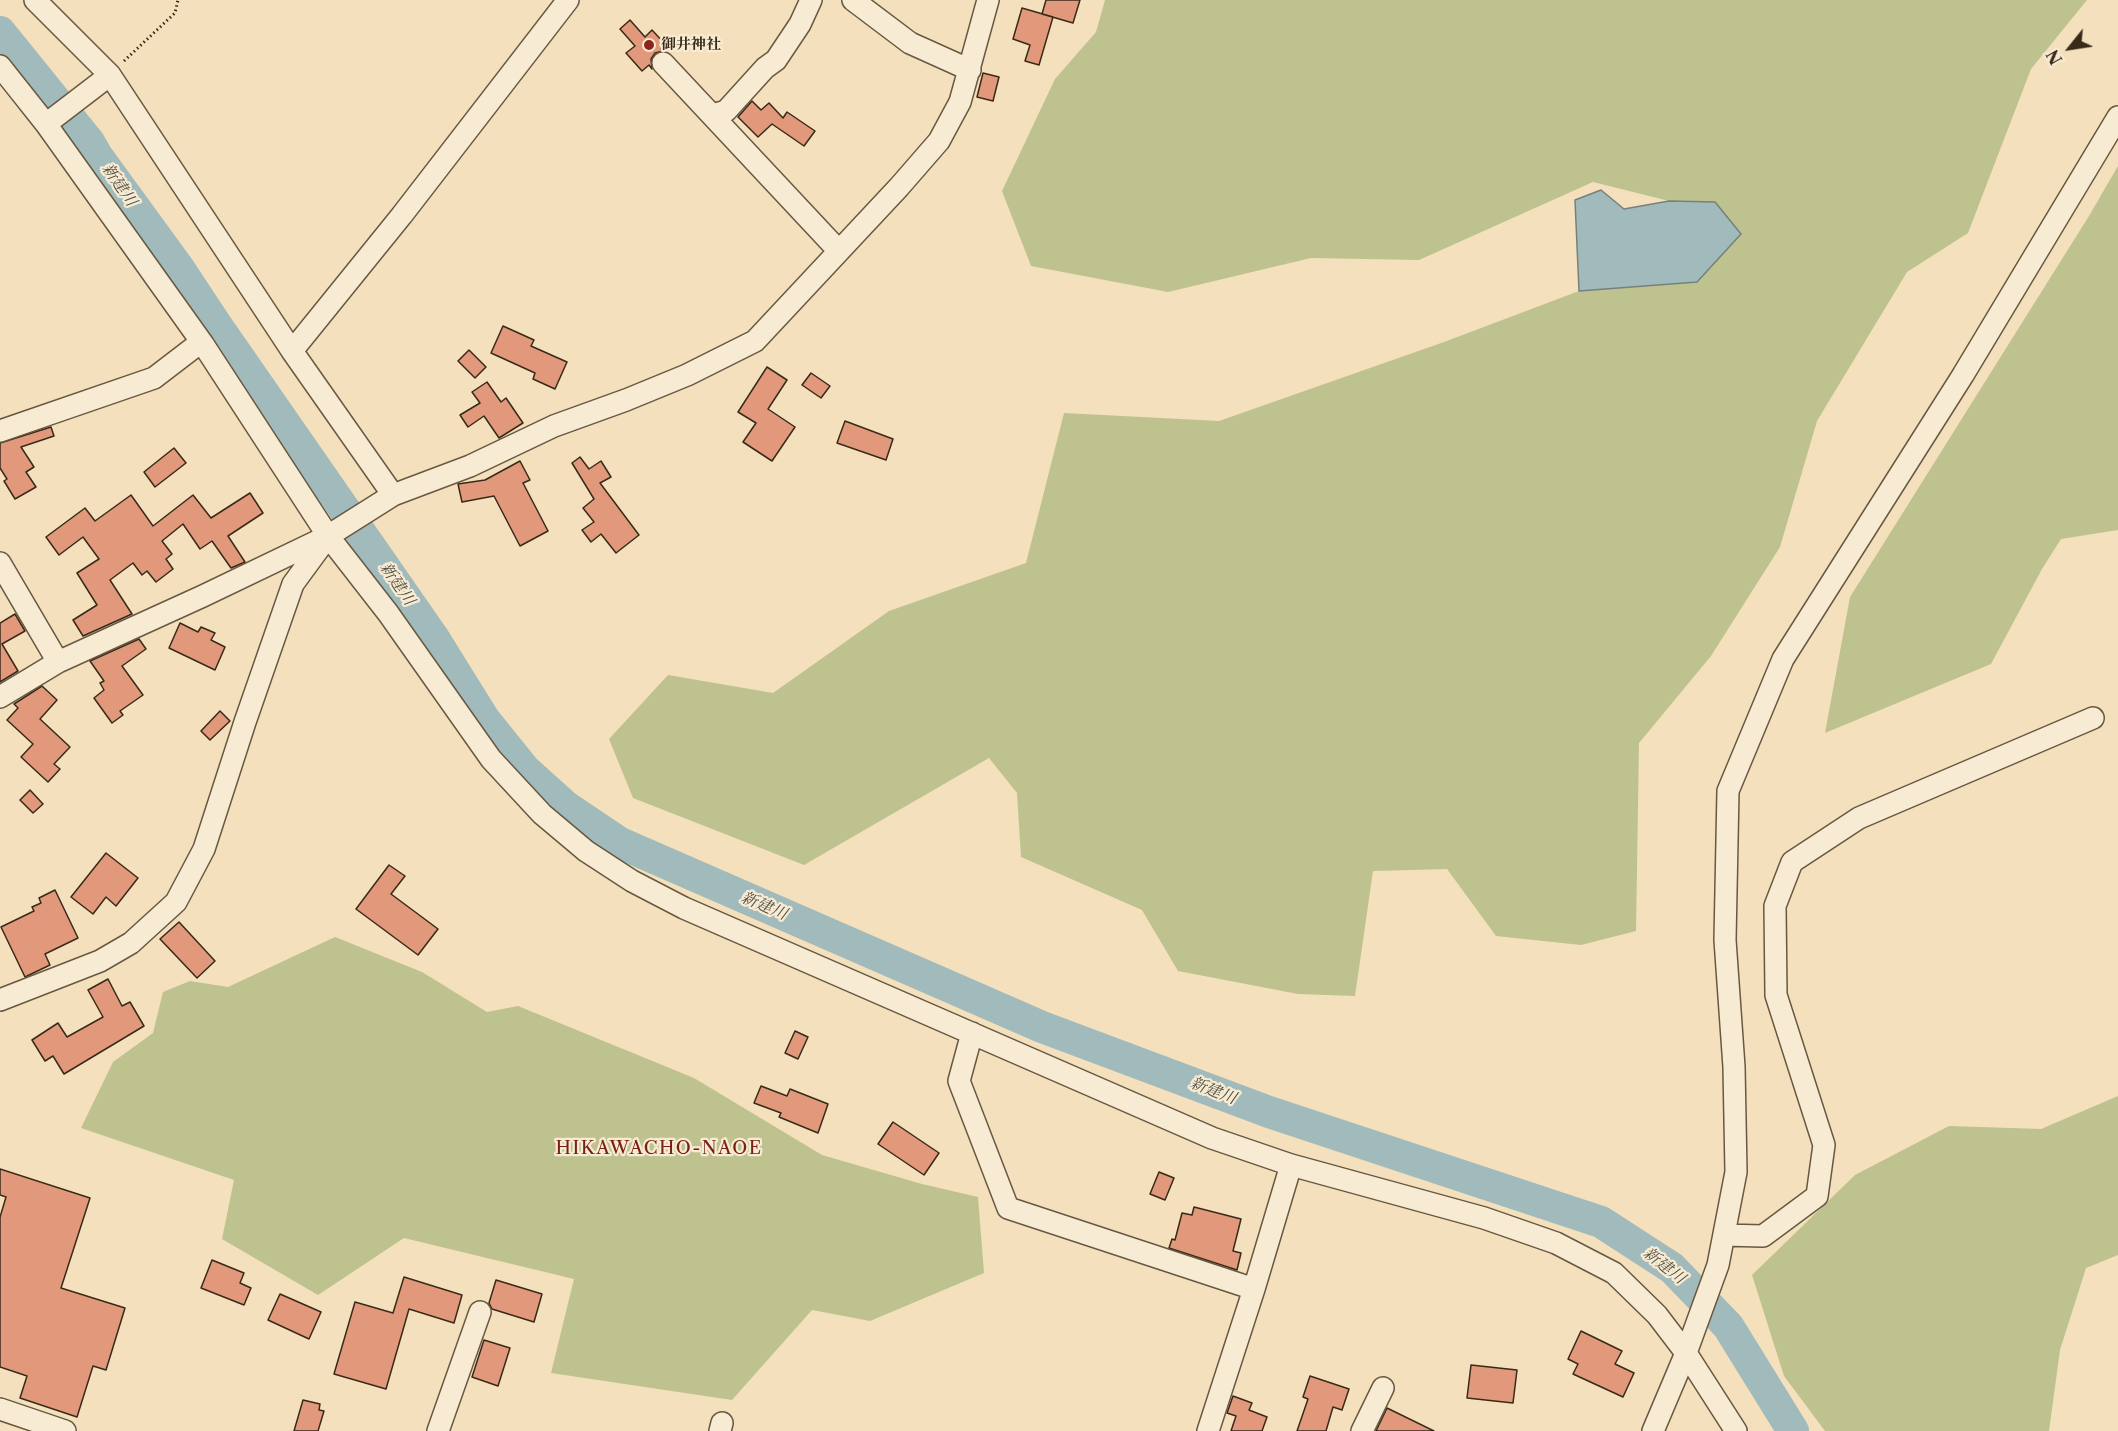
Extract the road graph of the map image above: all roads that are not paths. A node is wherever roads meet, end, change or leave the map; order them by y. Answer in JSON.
{"nodes":[{"id":1,"x":35,"y":0,"type":"edge"},
{"id":2,"x":568,"y":0,"type":"edge"},
{"id":3,"x":811,"y":0,"type":"edge"},
{"id":4,"x":853,"y":0,"type":"edge"},
{"id":5,"x":988,"y":0,"type":"edge"},
{"id":6,"x":663,"y":63,"type":"dead end"},
{"id":7,"x":0,"y":66,"type":"edge"},
{"id":8,"x":970,"y":70,"type":"junction"},
{"id":9,"x":110,"y":75,"type":"junction"},
{"id":10,"x":712,"y":115,"type":"junction"},
{"id":11,"x":2118,"y":117,"type":"edge"},
{"id":12,"x":50,"y":121,"type":"junction"},
{"id":13,"x":838,"y":250,"type":"junction"},
{"id":14,"x":201,"y":342,"type":"junction"},
{"id":15,"x":292,"y":351,"type":"junction"},
{"id":16,"x":0,"y":431,"type":"edge"},
{"id":17,"x":390,"y":497,"type":"junction"},
{"id":18,"x":332,"y":534,"type":"junction"},
{"id":19,"x":0,"y":563,"type":"edge"},
{"id":20,"x":58,"y":662,"type":"junction"},
{"id":21,"x":0,"y":697,"type":"edge"},
{"id":22,"x":2093,"y":718,"type":"dead end"},
{"id":23,"x":0,"y":1000,"type":"edge"},
{"id":24,"x":972,"y":1033,"type":"junction"},
{"id":25,"x":1291,"y":1165,"type":"junction"},
{"id":26,"x":1724,"y":1235,"type":"junction"},
{"id":27,"x":1254,"y":1289,"type":"junction"},
{"id":28,"x":480,"y":1312,"type":"dead end"},
{"id":29,"x":1686,"y":1353,"type":"junction"},
{"id":30,"x":1383,"y":1388,"type":"dead end"},
{"id":31,"x":0,"y":1409,"type":"edge"},
{"id":32,"x":65,"y":1431,"type":"edge"},
{"id":33,"x":438,"y":1431,"type":"edge"},
{"id":34,"x":1208,"y":1431,"type":"edge"},
{"id":35,"x":1362,"y":1431,"type":"edge"},
{"id":36,"x":1653,"y":1431,"type":"edge"},
{"id":37,"x":1736,"y":1431,"type":"edge"}],
"edges":[{"from":1,"to":9,"type":"street"},
{"from":2,"to":15,"type":"street"},
{"from":3,"to":10,"type":"street"},
{"from":4,"to":8,"type":"street"},
{"from":5,"to":8,"type":"street"},
{"from":6,"to":10,"type":"street"},
{"from":7,"to":12,"type":"street"},
{"from":8,"to":13,"type":"street"},
{"from":9,"to":12,"type":"street"},
{"from":9,"to":15,"type":"street"},
{"from":10,"to":13,"type":"street"},
{"from":11,"to":26,"type":"street"},
{"from":12,"to":14,"type":"street"},
{"from":13,"to":17,"type":"street"},
{"from":14,"to":16,"type":"street"},
{"from":14,"to":18,"type":"street"},
{"from":15,"to":17,"type":"street"},
{"from":17,"to":18,"type":"street"},
{"from":18,"to":20,"type":"street"},
{"from":18,"to":23,"type":"street"},
{"from":18,"to":24,"type":"street"},
{"from":19,"to":20,"type":"street"},
{"from":20,"to":21,"type":"street"},
{"from":22,"to":26,"type":"street"},
{"from":24,"to":25,"type":"street"},
{"from":24,"to":27,"type":"street"},
{"from":25,"to":27,"type":"street"},
{"from":25,"to":29,"type":"street"},
{"from":26,"to":29,"type":"street"},
{"from":27,"to":34,"type":"street"},
{"from":28,"to":33,"type":"street"},
{"from":29,"to":36,"type":"street"},
{"from":29,"to":37,"type":"street"},
{"from":30,"to":35,"type":"street"},
{"from":31,"to":32,"type":"street"}]}
